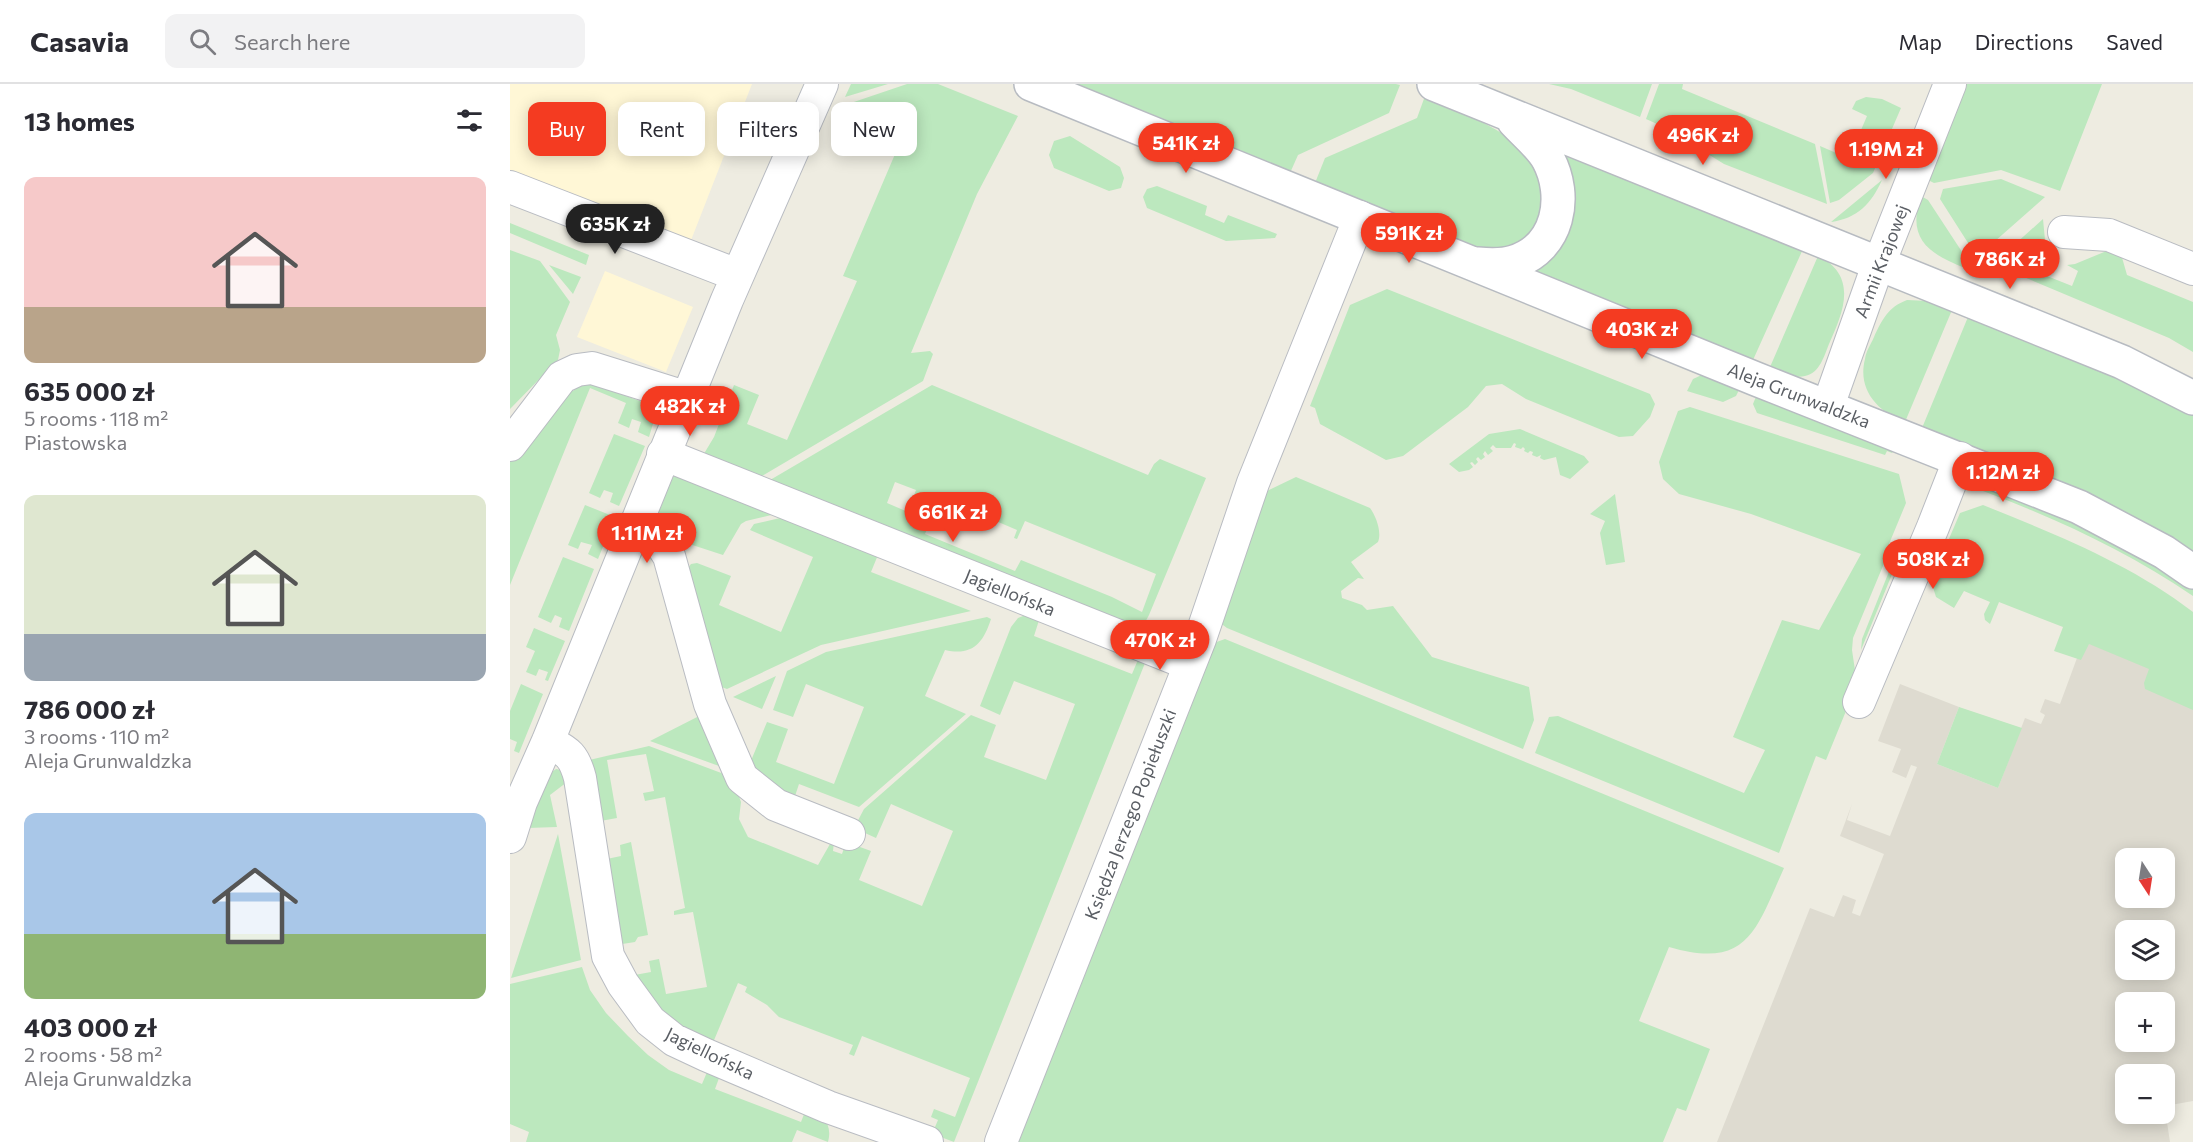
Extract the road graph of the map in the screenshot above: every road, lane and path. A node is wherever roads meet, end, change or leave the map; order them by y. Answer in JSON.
{"nodes":[{"id":1,"x":822,"y":84,"type":"edge"},
{"id":2,"x":1031,"y":84,"type":"edge"},
{"id":3,"x":1434,"y":84,"type":"edge"},
{"id":4,"x":1950,"y":84,"type":"edge"},
{"id":5,"x":1507,"y":114,"type":"junction"},
{"id":6,"x":510,"y":188,"type":"edge"},
{"id":7,"x":1360,"y":217,"type":"junction"},
{"id":8,"x":2064,"y":232,"type":"dead end"},
{"id":9,"x":1476,"y":264,"type":"junction"},
{"id":10,"x":1879,"y":265,"type":"junction"},
{"id":11,"x":2193,"y":269,"type":"edge"},
{"id":12,"x":738,"y":275,"type":"junction"},
{"id":13,"x":688,"y":398,"type":"junction"},
{"id":14,"x":2193,"y":398,"type":"edge"},
{"id":15,"x":1828,"y":406,"type":"junction"},
{"id":16,"x":510,"y":445,"type":"edge"},
{"id":17,"x":663,"y":454,"type":"junction"},
{"id":18,"x":1960,"y":458,"type":"junction"},
{"id":19,"x":635,"y":527,"type":"junction"},
{"id":20,"x":2193,"y":572,"type":"edge"},
{"id":21,"x":1189,"y":663,"type":"junction"},
{"id":22,"x":1859,"y":702,"type":"dead end"},
{"id":23,"x":548,"y":741,"type":"junction"},
{"id":24,"x":516,"y":806,"type":"edge"},
{"id":25,"x":849,"y":834,"type":"dead end"},
{"id":26,"x":510,"y":837,"type":"edge"},
{"id":27,"x":927,"y":1142,"type":"edge"},
{"id":28,"x":1001,"y":1142,"type":"edge"}],
"edges":[{"from":1,"to":12,"type":"street"},
{"from":2,"to":7,"type":"street","name":"Aleja Grunwaldzka"},
{"from":3,"to":5,"type":"street"},
{"from":4,"to":10,"type":"street","name":"Armii Krajowej"},
{"from":5,"to":9,"type":"street"},
{"from":5,"to":10,"type":"street"},
{"from":6,"to":12,"type":"street"},
{"from":7,"to":9,"type":"street","name":"Aleja Grunwaldzka"},
{"from":7,"to":21,"type":"street","name":"Księdza Jerzego Popiełuszki"},
{"from":8,"to":11,"type":"street"},
{"from":9,"to":15,"type":"street","name":"Aleja Grunwaldzka"},
{"from":10,"to":14,"type":"street"},
{"from":10,"to":15,"type":"street","name":"Armii Krajowej"},
{"from":12,"to":13,"type":"street"},
{"from":13,"to":16,"type":"street"},
{"from":13,"to":17,"type":"street"},
{"from":15,"to":18,"type":"street","name":"Aleja Grunwaldzka"},
{"from":17,"to":19,"type":"street"},
{"from":17,"to":21,"type":"street","name":"Jagiellońska"},
{"from":18,"to":20,"type":"street","name":"Aleja Grunwaldzka"},
{"from":18,"to":22,"type":"street"},
{"from":19,"to":23,"type":"street"},
{"from":19,"to":25,"type":"street"},
{"from":21,"to":28,"type":"street","name":"Księdza Jerzego Popiełuszki"},
{"from":23,"to":24,"type":"street"},
{"from":23,"to":27,"type":"street","name":"Jagiellońska"},
{"from":24,"to":26,"type":"street"}]}
